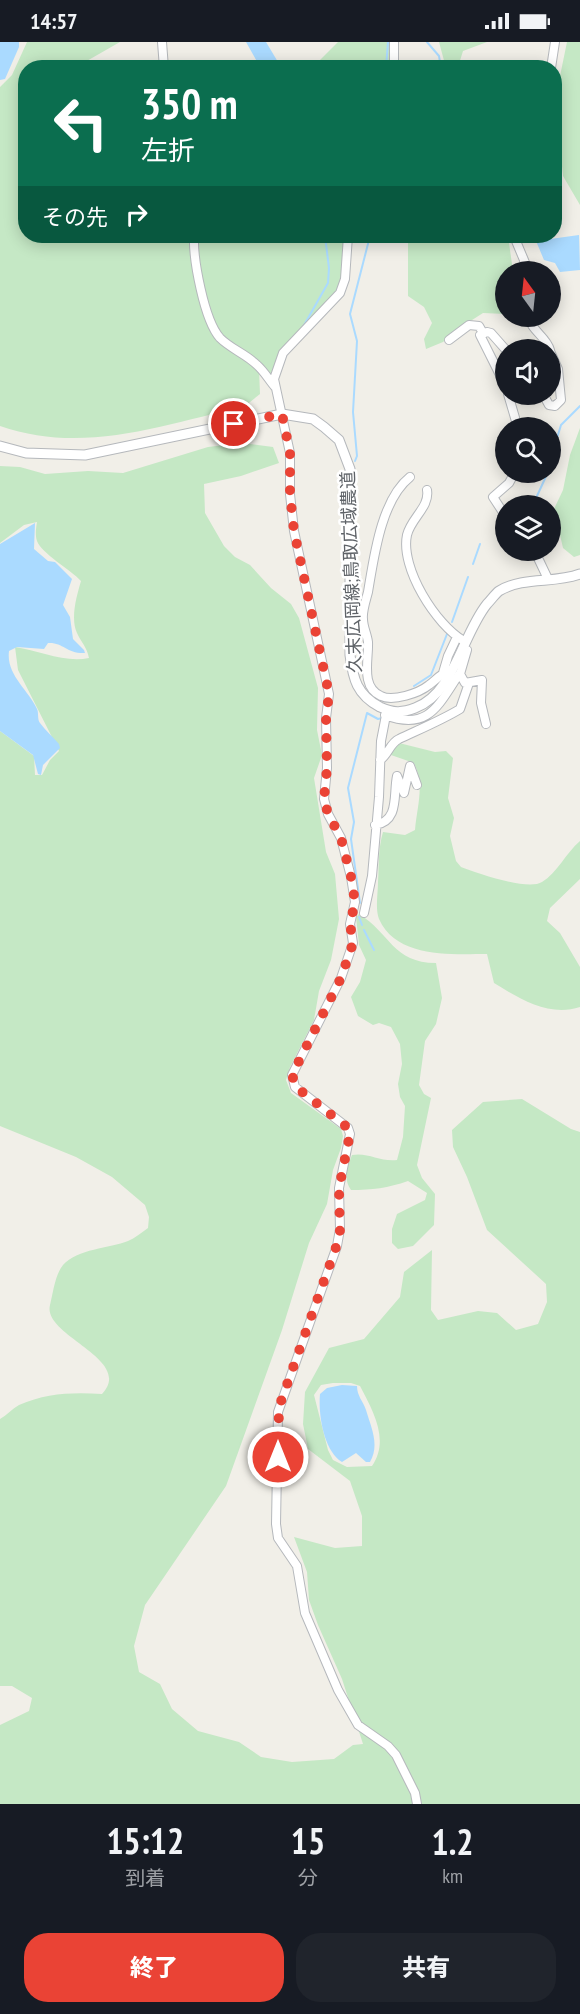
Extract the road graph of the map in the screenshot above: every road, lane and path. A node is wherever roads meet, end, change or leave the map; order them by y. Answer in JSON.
{"nodes":[{"id":1,"x":162,"y":42,"type":"edge"},
{"id":2,"x":394,"y":42,"type":"edge"},
{"id":3,"x":555,"y":42,"type":"edge"},
{"id":4,"x":163,"y":60,"type":"edge"},
{"id":5,"x":394,"y":60,"type":"edge"},
{"id":6,"x":552,"y":60,"type":"edge"},
{"id":7,"x":194,"y":243,"type":"edge"},
{"id":8,"x":348,"y":243,"type":"edge"},
{"id":9,"x":518,"y":243,"type":"edge"},
{"id":10,"x":525,"y":261,"type":"edge"},
{"id":11,"x":532,"y":327,"type":"edge"},
{"id":12,"x":483,"y":333,"type":"junction"},
{"id":13,"x":496,"y":339,"type":"edge"},
{"id":14,"x":543,"y":339,"type":"edge"},
{"id":15,"x":449,"y":340,"type":"dead end"},
{"id":16,"x":495,"y":363,"type":"edge"},
{"id":17,"x":276,"y":389,"type":"junction"},
{"id":18,"x":282,"y":414,"type":"junction"},
{"id":19,"x":0,"y":446,"type":"edge"},
{"id":20,"x":410,"y":477,"type":"dead end"},
{"id":21,"x":509,"y":483,"type":"edge"},
{"id":22,"x":427,"y":490,"type":"dead end"},
{"id":23,"x":495,"y":495,"type":"edge"},
{"id":24,"x":539,"y":561,"type":"edge"},
{"id":25,"x":580,"y":574,"type":"edge"},
{"id":26,"x":548,"y":579,"type":"junction"},
{"id":27,"x":463,"y":643,"type":"junction"},
{"id":28,"x":451,"y":672,"type":"junction"},
{"id":29,"x":469,"y":683,"type":"junction"},
{"id":30,"x":386,"y":713,"type":"junction"},
{"id":31,"x":486,"y":724,"type":"dead end"},
{"id":32,"x":380,"y":760,"type":"junction"},
{"id":33,"x":417,"y":784,"type":"dead end"},
{"id":34,"x":375,"y":825,"type":"junction"},
{"id":35,"x":364,"y":913,"type":"dead end"},
{"id":36,"x":417,"y":1804,"type":"edge"}],
"edges":[{"from":1,"to":4,"type":"street"},
{"from":2,"to":5,"type":"street"},
{"from":3,"to":6,"type":"street"},
{"from":7,"to":17,"type":"street"},
{"from":8,"to":17,"type":"street"},
{"from":9,"to":10,"type":"street"},
{"from":11,"to":14,"type":"street"},
{"from":12,"to":13,"type":"street"},
{"from":12,"to":15,"type":"street"},
{"from":12,"to":16,"type":"street"},
{"from":17,"to":18,"type":"street"},
{"from":18,"to":19,"type":"street","name":"久末広岡線;鳥取広域農道"},
{"from":18,"to":30,"type":"street","name":"久末広岡線;鳥取広域農道"},
{"from":18,"to":36,"type":"street"},
{"from":20,"to":28,"type":"street"},
{"from":21,"to":23,"type":"street"},
{"from":22,"to":27,"type":"street"},
{"from":24,"to":26,"type":"street"},
{"from":25,"to":26,"type":"street"},
{"from":26,"to":27,"type":"street"},
{"from":27,"to":28,"type":"street"},
{"from":28,"to":29,"type":"street"},
{"from":28,"to":30,"type":"street"},
{"from":29,"to":31,"type":"street"},
{"from":29,"to":32,"type":"street"},
{"from":30,"to":32,"type":"street"},
{"from":32,"to":34,"type":"street"},
{"from":33,"to":34,"type":"street"},
{"from":34,"to":35,"type":"street"}]}
